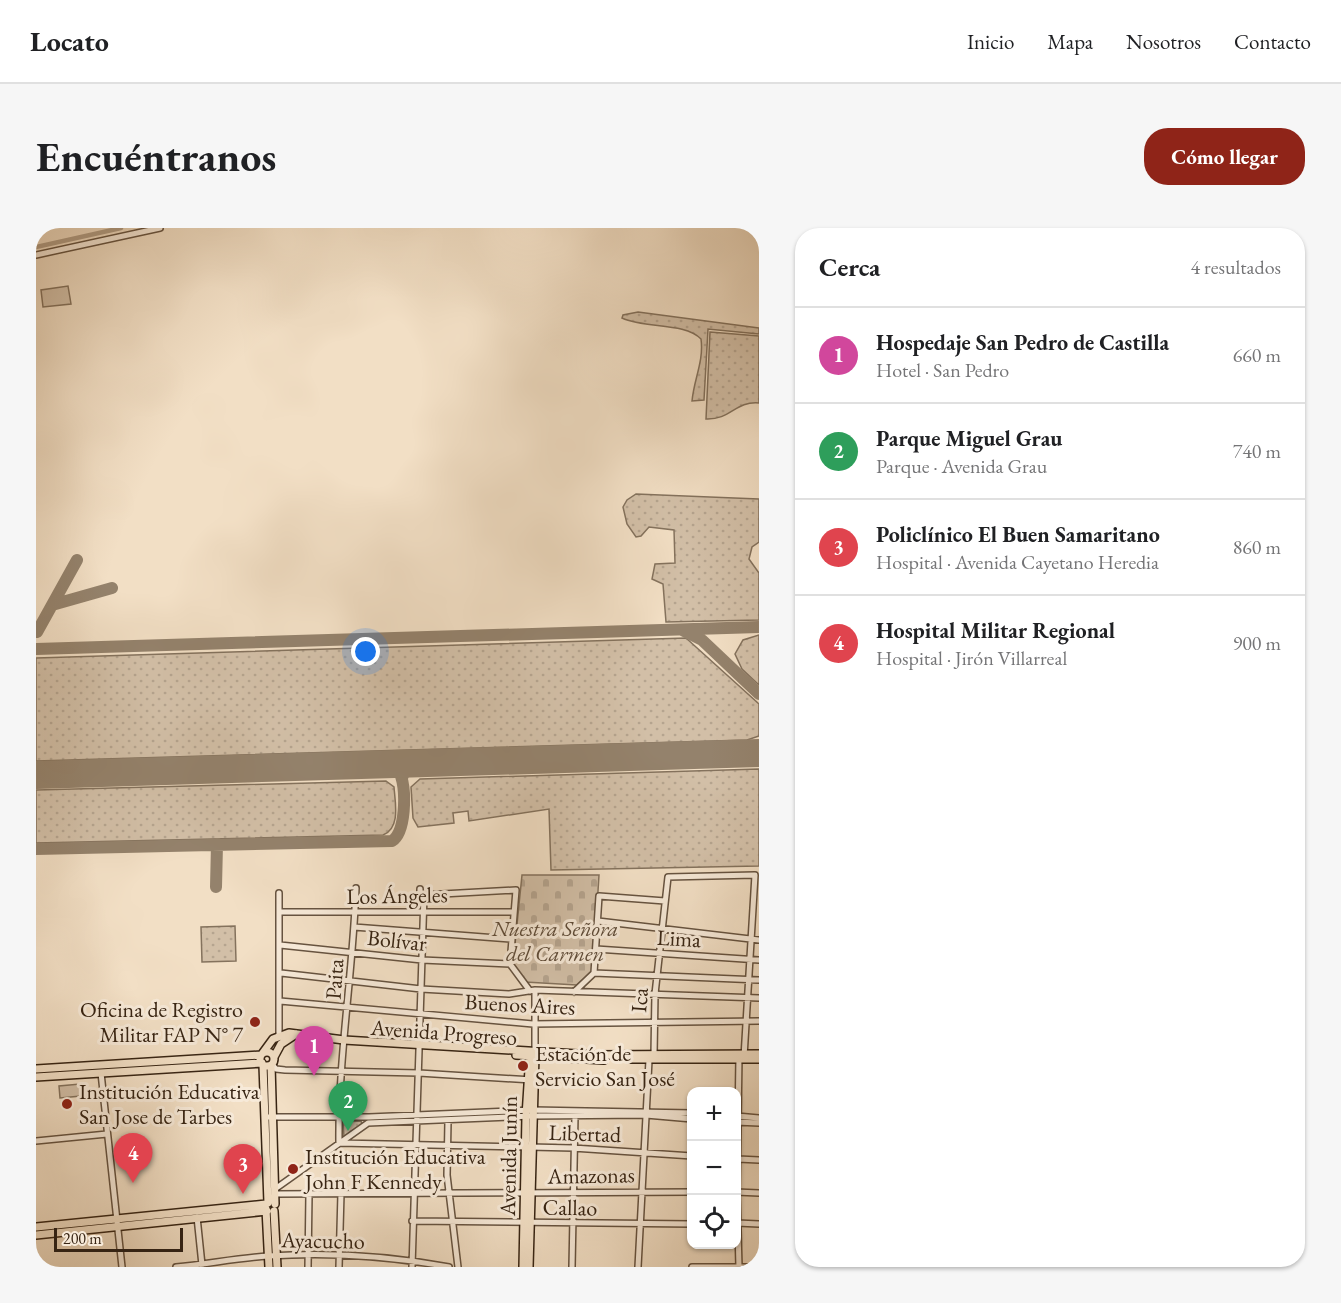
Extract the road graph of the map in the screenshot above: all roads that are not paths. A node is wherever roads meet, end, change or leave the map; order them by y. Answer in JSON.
{"nodes":[{"id":1,"x":160,"y":228,"type":"edge"},
{"id":2,"x":36,"y":255,"type":"edge"},
{"id":3,"x":356,"y":888,"type":"dead end"},
{"id":4,"x":279,"y":893,"type":"dead end"},
{"id":5,"x":665,"y":901,"type":"junction"},
{"id":6,"x":424,"y":910,"type":"junction"},
{"id":7,"x":280,"y":912,"type":"junction"},
{"id":8,"x":355,"y":912,"type":"junction"},
{"id":9,"x":514,"y":912,"type":"junction"},
{"id":10,"x":598,"y":921,"type":"junction"},
{"id":11,"x":354,"y":927,"type":"junction"},
{"id":12,"x":663,"y":927,"type":"junction"},
{"id":13,"x":423,"y":932,"type":"junction"},
{"id":14,"x":511,"y":939,"type":"junction"},
{"id":15,"x":756,"y":940,"type":"edge"},
{"id":16,"x":280,"y":945,"type":"junction"},
{"id":17,"x":596,"y":949,"type":"junction"},
{"id":18,"x":352,"y":953,"type":"junction"},
{"id":19,"x":660,"y":954,"type":"junction"},
{"id":20,"x":751,"y":959,"type":"junction"},
{"id":21,"x":422,"y":960,"type":"junction"},
{"id":22,"x":759,"y":960,"type":"edge"},
{"id":23,"x":510,"y":964,"type":"junction"},
{"id":24,"x":281,"y":973,"type":"junction"},
{"id":25,"x":594,"y":973,"type":"junction"},
{"id":26,"x":657,"y":976,"type":"junction"},
{"id":27,"x":350,"y":980,"type":"junction"},
{"id":28,"x":750,"y":980,"type":"junction"},
{"id":29,"x":759,"y":980,"type":"edge"},
{"id":30,"x":421,"y":988,"type":"junction"},
{"id":31,"x":532,"y":991,"type":"junction"},
{"id":32,"x":573,"y":992,"type":"junction"},
{"id":33,"x":655,"y":994,"type":"junction"},
{"id":34,"x":748,"y":998,"type":"junction"},
{"id":35,"x":759,"y":998,"type":"edge"},
{"id":36,"x":280,"y":1001,"type":"junction"},
{"id":37,"x":349,"y":1008,"type":"junction"},
{"id":38,"x":421,"y":1014,"type":"junction"},
{"id":39,"x":746,"y":1021,"type":"junction"},
{"id":40,"x":759,"y":1021,"type":"edge"},
{"id":41,"x":654,"y":1023,"type":"junction"},
{"id":42,"x":533,"y":1024,"type":"junction"},
{"id":43,"x":298,"y":1033,"type":"junction"},
{"id":44,"x":279,"y":1035,"type":"junction"},
{"id":45,"x":344,"y":1040,"type":"junction"},
{"id":46,"x":420,"y":1046,"type":"junction"},
{"id":47,"x":533,"y":1053,"type":"junction"},
{"id":48,"x":759,"y":1054,"type":"edge"},
{"id":49,"x":651,"y":1057,"type":"junction"},
{"id":50,"x":741,"y":1057,"type":"junction"},
{"id":51,"x":759,"y":1059,"type":"edge"},
{"id":52,"x":267,"y":1060,"type":"junction"},
{"id":53,"x":207,"y":1063,"type":"junction"},
{"id":54,"x":36,"y":1069,"type":"edge"},
{"id":55,"x":341,"y":1072,"type":"junction"},
{"id":56,"x":101,"y":1073,"type":"junction"},
{"id":57,"x":419,"y":1073,"type":"junction"},
{"id":58,"x":36,"y":1077,"type":"edge"},
{"id":59,"x":531,"y":1080,"type":"junction"},
{"id":60,"x":739,"y":1087,"type":"edge"},
{"id":61,"x":529,"y":1113,"type":"junction"},
{"id":62,"x":646,"y":1113,"type":"junction"},
{"id":63,"x":687,"y":1113,"type":"edge"},
{"id":64,"x":418,"y":1115,"type":"junction"},
{"id":65,"x":574,"y":1116,"type":"junction"},
{"id":66,"x":270,"y":1117,"type":"junction"},
{"id":67,"x":339,"y":1117,"type":"junction"},
{"id":68,"x":687,"y":1118,"type":"edge"},
{"id":69,"x":759,"y":1118,"type":"edge"},
{"id":70,"x":741,"y":1119,"type":"edge"},
{"id":71,"x":741,"y":1120,"type":"edge"},
{"id":72,"x":448,"y":1121,"type":"junction"},
{"id":73,"x":418,"y":1122,"type":"junction"},
{"id":74,"x":759,"y":1123,"type":"edge"},
{"id":75,"x":107,"y":1134,"type":"junction"},
{"id":76,"x":36,"y":1141,"type":"edge"},
{"id":77,"x":339,"y":1143,"type":"junction"},
{"id":78,"x":417,"y":1143,"type":"junction"},
{"id":79,"x":447,"y":1146,"type":"junction"},
{"id":80,"x":528,"y":1148,"type":"junction"},
{"id":81,"x":573,"y":1148,"type":"junction"},
{"id":82,"x":644,"y":1152,"type":"junction"},
{"id":83,"x":687,"y":1156,"type":"edge"},
{"id":84,"x":741,"y":1159,"type":"edge"},
{"id":85,"x":759,"y":1160,"type":"edge"},
{"id":86,"x":572,"y":1191,"type":"junction"},
{"id":87,"x":642,"y":1191,"type":"junction"},
{"id":88,"x":687,"y":1191,"type":"edge"},
{"id":89,"x":275,"y":1192,"type":"junction"},
{"id":90,"x":527,"y":1192,"type":"junction"},
{"id":91,"x":741,"y":1192,"type":"edge"},
{"id":92,"x":342,"y":1193,"type":"junction"},
{"id":93,"x":413,"y":1193,"type":"junction"},
{"id":94,"x":449,"y":1193,"type":"junction"},
{"id":95,"x":759,"y":1193,"type":"edge"},
{"id":96,"x":309,"y":1194,"type":"junction"},
{"id":97,"x":270,"y":1207,"type":"junction"},
{"id":98,"x":197,"y":1217,"type":"junction"},
{"id":99,"x":412,"y":1221,"type":"junction"},
{"id":100,"x":452,"y":1221,"type":"junction"},
{"id":101,"x":116,"y":1222,"type":"junction"},
{"id":102,"x":527,"y":1222,"type":"junction"},
{"id":103,"x":741,"y":1223,"type":"edge"},
{"id":104,"x":572,"y":1224,"type":"junction"},
{"id":105,"x":641,"y":1224,"type":"junction"},
{"id":106,"x":687,"y":1224,"type":"edge"},
{"id":107,"x":759,"y":1224,"type":"edge"},
{"id":108,"x":36,"y":1227,"type":"edge"},
{"id":109,"x":36,"y":1235,"type":"edge"},
{"id":110,"x":738,"y":1249,"type":"edge"},
{"id":111,"x":308,"y":1254,"type":"junction"},
{"id":112,"x":340,"y":1255,"type":"junction"},
{"id":113,"x":273,"y":1256,"type":"junction"},
{"id":114,"x":387,"y":1258,"type":"junction"},
{"id":115,"x":412,"y":1264,"type":"edge"},
{"id":116,"x":202,"y":1266,"type":"edge"},
{"id":117,"x":759,"y":1266,"type":"edge"},
{"id":118,"x":122,"y":1267,"type":"edge"},
{"id":119,"x":176,"y":1267,"type":"edge"},
{"id":120,"x":269,"y":1267,"type":"edge"},
{"id":121,"x":277,"y":1267,"type":"edge"},
{"id":122,"x":308,"y":1267,"type":"edge"},
{"id":123,"x":339,"y":1267,"type":"edge"},
{"id":124,"x":386,"y":1267,"type":"edge"},
{"id":125,"x":449,"y":1267,"type":"edge"},
{"id":126,"x":458,"y":1267,"type":"edge"},
{"id":127,"x":523,"y":1267,"type":"edge"},
{"id":128,"x":529,"y":1267,"type":"edge"},
{"id":129,"x":572,"y":1267,"type":"edge"},
{"id":130,"x":638,"y":1267,"type":"edge"},
{"id":131,"x":692,"y":1267,"type":"edge"},
{"id":132,"x":739,"y":1267,"type":"edge"}],
"edges":[{"from":1,"to":2,"type":"street"},
{"from":3,"to":8,"type":"street","name":"Paita"},
{"from":4,"to":7,"type":"street"},
{"from":5,"to":10,"type":"street"},
{"from":5,"to":12,"type":"street","name":"Ica"},
{"from":5,"to":15,"type":"street","name":"Ica"},
{"from":6,"to":8,"type":"street","name":"Los Ángeles"},
{"from":6,"to":9,"type":"street","name":"Los Ángeles"},
{"from":6,"to":9,"type":"street"},
{"from":6,"to":13,"type":"street"},
{"from":7,"to":8,"type":"street","name":"Los Ángeles"},
{"from":7,"to":16,"type":"street"},
{"from":8,"to":11,"type":"street","name":"Paita"},
{"from":9,"to":14,"type":"street"},
{"from":10,"to":12,"type":"street"},
{"from":10,"to":17,"type":"street"},
{"from":11,"to":13,"type":"street"},
{"from":11,"to":18,"type":"street","name":"Paita"},
{"from":12,"to":15,"type":"street"},
{"from":12,"to":19,"type":"street","name":"Ica"},
{"from":13,"to":14,"type":"street"},
{"from":13,"to":21,"type":"street"},
{"from":14,"to":23,"type":"street"},
{"from":15,"to":20,"type":"street"},
{"from":16,"to":18,"type":"street","name":"Bolívar"},
{"from":16,"to":24,"type":"street"},
{"from":17,"to":19,"type":"street","name":"Lima"},
{"from":17,"to":25,"type":"street"},
{"from":18,"to":21,"type":"street","name":"Bolívar"},
{"from":18,"to":27,"type":"street","name":"Paita"},
{"from":19,"to":20,"type":"street","name":"Lima"},
{"from":19,"to":26,"type":"street","name":"Ica"},
{"from":20,"to":22,"type":"street","name":"Lima"},
{"from":20,"to":28,"type":"street"},
{"from":21,"to":23,"type":"street","name":"Bolívar"},
{"from":21,"to":30,"type":"street"},
{"from":23,"to":31,"type":"street"},
{"from":24,"to":27,"type":"street"},
{"from":24,"to":36,"type":"street"},
{"from":25,"to":26,"type":"street"},
{"from":25,"to":32,"type":"street"},
{"from":26,"to":28,"type":"street"},
{"from":26,"to":33,"type":"street","name":"Ica"},
{"from":27,"to":30,"type":"street"},
{"from":27,"to":37,"type":"street","name":"Paita"},
{"from":28,"to":29,"type":"street"},
{"from":28,"to":34,"type":"street"},
{"from":30,"to":31,"type":"street"},
{"from":30,"to":38,"type":"street"},
{"from":31,"to":32,"type":"street"},
{"from":31,"to":42,"type":"street","name":"Avenida Junín"},
{"from":32,"to":33,"type":"street"},
{"from":33,"to":34,"type":"street"},
{"from":33,"to":41,"type":"street","name":"Ica"},
{"from":34,"to":35,"type":"street"},
{"from":34,"to":39,"type":"street"},
{"from":36,"to":37,"type":"street","name":"Buenos Aires"},
{"from":36,"to":44,"type":"street"},
{"from":37,"to":38,"type":"street","name":"Buenos Aires"},
{"from":37,"to":45,"type":"street","name":"Paita"},
{"from":38,"to":42,"type":"street","name":"Buenos Aires"},
{"from":38,"to":46,"type":"street"},
{"from":39,"to":40,"type":"street","name":"Buenos Aires"},
{"from":39,"to":41,"type":"street","name":"Buenos Aires"},
{"from":39,"to":50,"type":"street"},
{"from":41,"to":42,"type":"street","name":"Buenos Aires"},
{"from":41,"to":49,"type":"street","name":"Ica"},
{"from":42,"to":47,"type":"street","name":"Avenida Junín"},
{"from":43,"to":44,"type":"main road","name":"Avenida Progreso"},
{"from":43,"to":45,"type":"main road","name":"Avenida Progreso"},
{"from":43,"to":52,"type":"main road"},
{"from":44,"to":52,"type":"main road"},
{"from":45,"to":46,"type":"main road","name":"Avenida Progreso"},
{"from":45,"to":55,"type":"street","name":"Paita"},
{"from":46,"to":47,"type":"main road","name":"Avenida Progreso"},
{"from":46,"to":57,"type":"street"},
{"from":47,"to":49,"type":"main road","name":"Avenida Progreso"},
{"from":47,"to":59,"type":"main road","name":"Avenida Junín"},
{"from":48,"to":50,"type":"main road","name":"Avenida Progreso"},
{"from":49,"to":50,"type":"main road","name":"Avenida Progreso"},
{"from":49,"to":62,"type":"street","name":"Ica"},
{"from":50,"to":51,"type":"main road","name":"Avenida Progreso"},
{"from":50,"to":60,"type":"street"},
{"from":52,"to":53,"type":"main road"},
{"from":52,"to":55,"type":"street"},
{"from":52,"to":66,"type":"main road"},
{"from":53,"to":54,"type":"main road"},
{"from":53,"to":56,"type":"main road"},
{"from":55,"to":57,"type":"street"},
{"from":55,"to":67,"type":"street","name":"Paita"},
{"from":56,"to":58,"type":"main road"},
{"from":56,"to":75,"type":"street"},
{"from":57,"to":59,"type":"street"},
{"from":57,"to":64,"type":"street"},
{"from":59,"to":61,"type":"main road","name":"Avenida Junín"},
{"from":61,"to":62,"type":"street"},
{"from":61,"to":64,"type":"street"},
{"from":61,"to":65,"type":"street"},
{"from":61,"to":72,"type":"street"},
{"from":61,"to":80,"type":"main road","name":"Avenida Junín"},
{"from":62,"to":63,"type":"street"},
{"from":62,"to":65,"type":"street"},
{"from":62,"to":68,"type":"street"},
{"from":62,"to":82,"type":"street","name":"Ica"},
{"from":64,"to":67,"type":"street"},
{"from":64,"to":73,"type":"street"},
{"from":65,"to":81,"type":"street"},
{"from":66,"to":67,"type":"street"},
{"from":66,"to":89,"type":"main road"},
{"from":66,"to":97,"type":"main road"},
{"from":67,"to":77,"type":"street","name":"Paita"},
{"from":69,"to":70,"type":"street"},
{"from":71,"to":74,"type":"street"},
{"from":72,"to":73,"type":"street"},
{"from":72,"to":79,"type":"street"},
{"from":73,"to":77,"type":"street"},
{"from":73,"to":78,"type":"street"},
{"from":75,"to":76,"type":"street"},
{"from":75,"to":101,"type":"street"},
{"from":77,"to":78,"type":"street","name":"Libertad"},
{"from":77,"to":89,"type":"street"},
{"from":78,"to":79,"type":"street","name":"Libertad"},
{"from":78,"to":93,"type":"street"},
{"from":79,"to":80,"type":"street","name":"Libertad"},
{"from":79,"to":94,"type":"street"},
{"from":80,"to":81,"type":"street","name":"Libertad"},
{"from":80,"to":90,"type":"main road","name":"Avenida Junín"},
{"from":81,"to":82,"type":"street","name":"Libertad"},
{"from":81,"to":86,"type":"street"},
{"from":82,"to":83,"type":"street","name":"Libertad"},
{"from":82,"to":87,"type":"street","name":"Ica"},
{"from":84,"to":85,"type":"street"},
{"from":86,"to":87,"type":"street","name":"Amazonas"},
{"from":86,"to":90,"type":"street","name":"Amazonas"},
{"from":86,"to":104,"type":"street"},
{"from":87,"to":88,"type":"street","name":"Amazonas"},
{"from":87,"to":105,"type":"street","name":"Ica"},
{"from":89,"to":96,"type":"street","name":"Amazonas"},
{"from":89,"to":97,"type":"main road"},
{"from":90,"to":94,"type":"street","name":"Amazonas"},
{"from":90,"to":102,"type":"main road","name":"Avenida Junín"},
{"from":91,"to":95,"type":"street"},
{"from":92,"to":93,"type":"street","name":"Amazonas"},
{"from":92,"to":96,"type":"street","name":"Amazonas"},
{"from":92,"to":112,"type":"street"},
{"from":93,"to":94,"type":"street","name":"Amazonas"},
{"from":93,"to":99,"type":"street"},
{"from":94,"to":100,"type":"street"},
{"from":96,"to":111,"type":"street"},
{"from":97,"to":98,"type":"main road"},
{"from":97,"to":101,"type":"main road"},
{"from":97,"to":113,"type":"main road"},
{"from":98,"to":101,"type":"main road"},
{"from":98,"to":116,"type":"street"},
{"from":99,"to":100,"type":"street","name":"Callao"},
{"from":99,"to":115,"type":"street"},
{"from":100,"to":102,"type":"street","name":"Callao"},
{"from":100,"to":126,"type":"street"},
{"from":101,"to":108,"type":"main road"},
{"from":101,"to":109,"type":"main road"},
{"from":101,"to":118,"type":"street"},
{"from":102,"to":104,"type":"street","name":"Callao"},
{"from":102,"to":127,"type":"main road","name":"Avenida Junín"},
{"from":102,"to":128,"type":"main road","name":"Avenida Junín"},
{"from":103,"to":107,"type":"street"},
{"from":104,"to":105,"type":"street","name":"Callao"},
{"from":104,"to":129,"type":"street"},
{"from":105,"to":106,"type":"street","name":"Callao"},
{"from":105,"to":130,"type":"street","name":"Ica"},
{"from":110,"to":132,"type":"street"},
{"from":111,"to":112,"type":"street","name":"Ayacucho"},
{"from":111,"to":113,"type":"street","name":"Ayacucho"},
{"from":111,"to":122,"type":"street"},
{"from":112,"to":114,"type":"street","name":"Ayacucho"},
{"from":112,"to":123,"type":"street"},
{"from":113,"to":116,"type":"street","name":"Ayacucho"},
{"from":113,"to":120,"type":"main road"},
{"from":113,"to":121,"type":"main road"},
{"from":114,"to":115,"type":"street","name":"Ayacucho"},
{"from":114,"to":124,"type":"street"},
{"from":115,"to":125,"type":"street","name":"Ayacucho"},
{"from":116,"to":119,"type":"street","name":"Ayacucho"},
{"from":117,"to":132,"type":"street"},
{"from":131,"to":132,"type":"street"}]}
